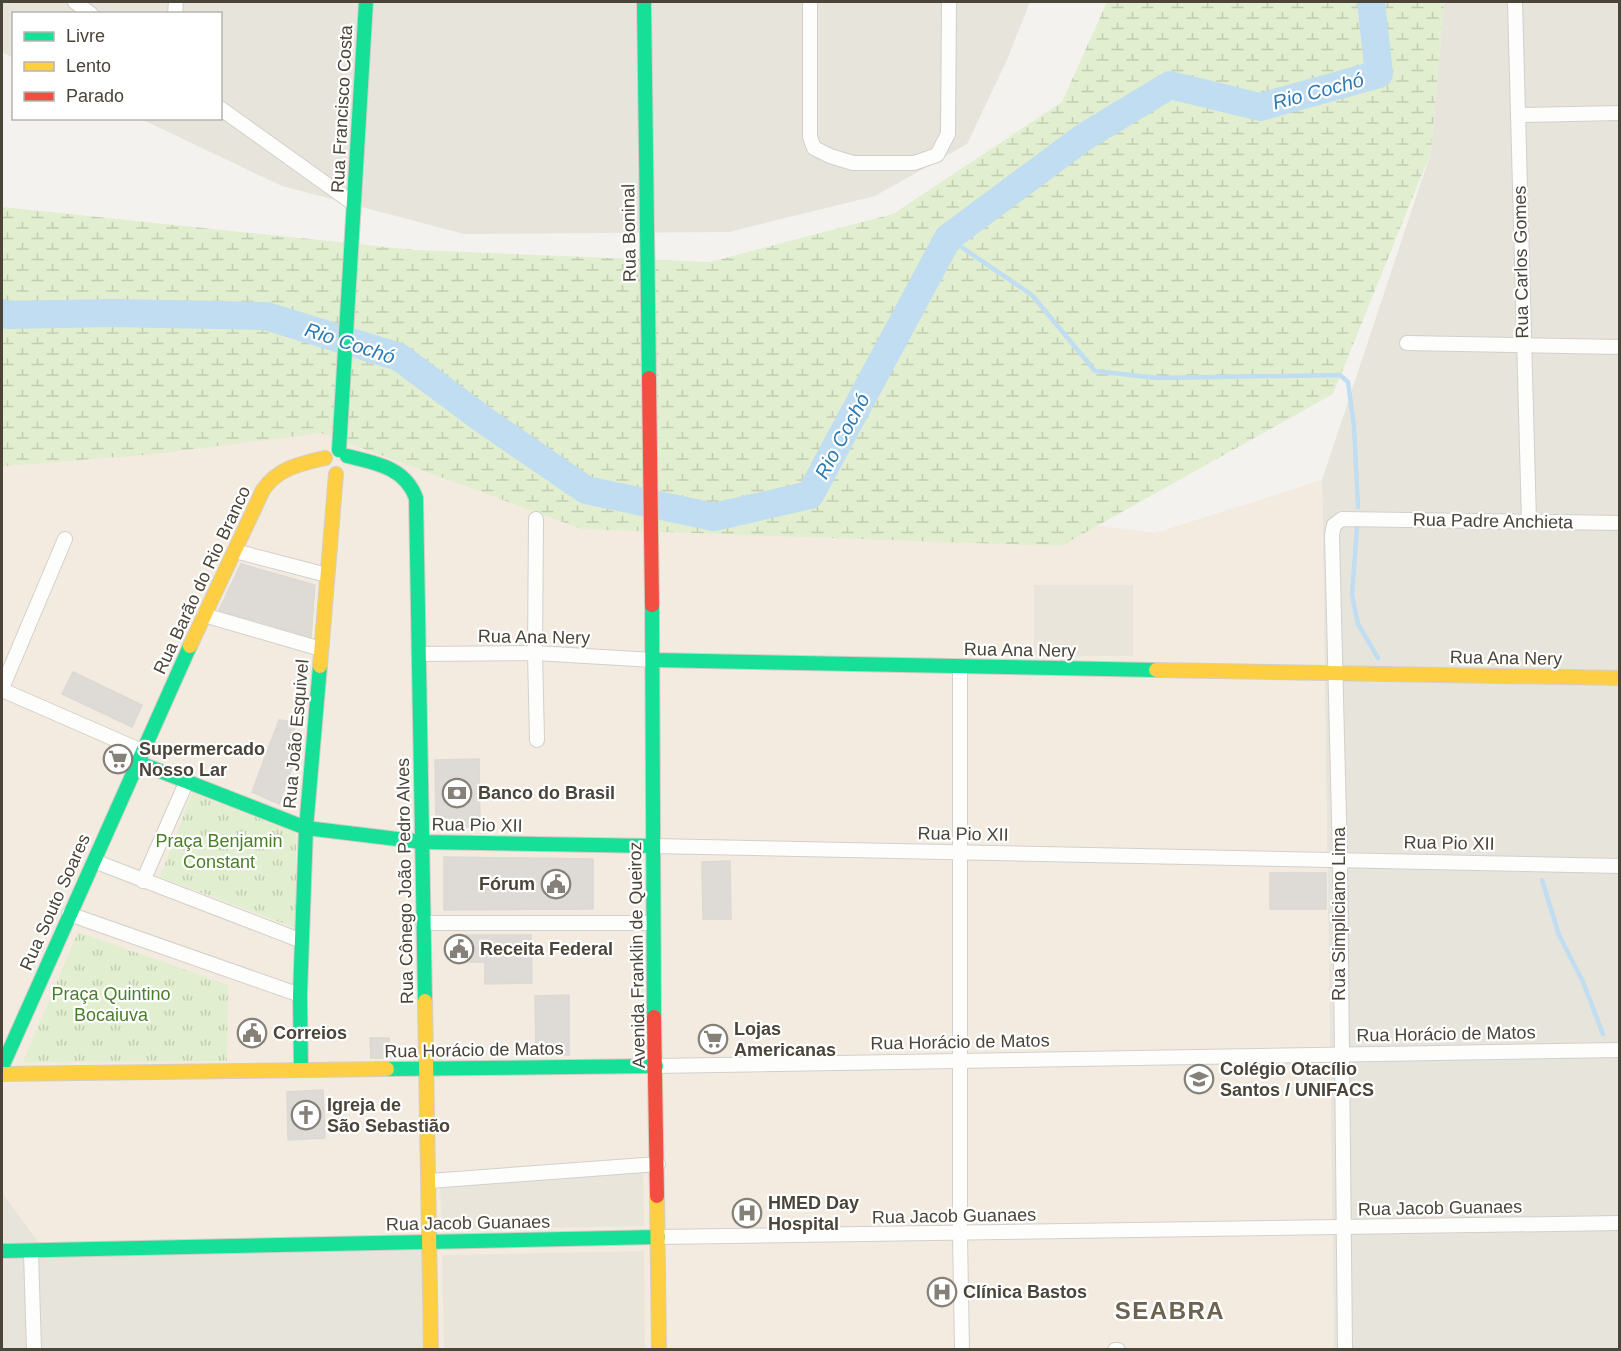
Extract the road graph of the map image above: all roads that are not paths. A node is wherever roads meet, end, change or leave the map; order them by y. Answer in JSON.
{"nodes":[{"id":1,"x":75,"y":2,"type":"edge"},
{"id":2,"x":366,"y":2,"type":"edge"},
{"id":3,"x":644,"y":2,"type":"edge"},
{"id":4,"x":810,"y":2,"type":"edge"},
{"id":5,"x":949,"y":2,"type":"edge"},
{"id":6,"x":1515,"y":2,"type":"edge"},
{"id":7,"x":88,"y":12,"type":"edge"},
{"id":8,"x":222,"y":109,"type":"edge"},
{"id":9,"x":1620,"y":113,"type":"edge"},
{"id":10,"x":1518,"y":115,"type":"junction"},
{"id":11,"x":354,"y":204,"type":"junction"},
{"id":12,"x":1407,"y":343,"type":"dead end"},
{"id":13,"x":1523,"y":346,"type":"junction"},
{"id":14,"x":1620,"y":347,"type":"edge"},
{"id":15,"x":343,"y":453,"type":"junction"},
{"id":16,"x":325,"y":458,"type":"junction"},
{"id":17,"x":336,"y":474,"type":"junction"},
{"id":18,"x":536,"y":519,"type":"dead end"},
{"id":19,"x":1342,"y":519,"type":"joint"},
{"id":20,"x":1529,"y":522,"type":"junction"},
{"id":21,"x":1620,"y":524,"type":"edge"},
{"id":22,"x":65,"y":539,"type":"dead end"},
{"id":23,"x":235,"y":551,"type":"junction"},
{"id":24,"x":651,"y":561,"type":"joint"},
{"id":25,"x":327,"y":575,"type":"junction"},
{"id":26,"x":204,"y":615,"type":"junction"},
{"id":27,"x":321,"y":649,"type":"junction"},
{"id":28,"x":535,"y":653,"type":"junction"},
{"id":29,"x":420,"y":654,"type":"junction"},
{"id":30,"x":653,"y":660,"type":"junction"},
{"id":31,"x":6,"y":662,"type":"edge"},
{"id":32,"x":960,"y":667,"type":"junction"},
{"id":33,"x":1335,"y":672,"type":"junction"},
{"id":34,"x":1620,"y":678,"type":"edge"},
{"id":35,"x":2,"y":689,"type":"edge"},
{"id":36,"x":537,"y":740,"type":"dead end"},
{"id":37,"x":140,"y":757,"type":"junction"},
{"id":38,"x":186,"y":783,"type":"junction"},
{"id":39,"x":306,"y":828,"type":"junction"},
{"id":40,"x":423,"y":842,"type":"junction"},
{"id":41,"x":653,"y":846,"type":"junction"},
{"id":42,"x":959,"y":852,"type":"junction"},
{"id":43,"x":1340,"y":859,"type":"junction"},
{"id":44,"x":94,"y":861,"type":"junction"},
{"id":45,"x":1620,"y":866,"type":"edge"},
{"id":46,"x":143,"y":880,"type":"junction"},
{"id":47,"x":69,"y":914,"type":"junction"},
{"id":48,"x":423,"y":922,"type":"junction"},
{"id":49,"x":653,"y":923,"type":"junction"},
{"id":50,"x":302,"y":941,"type":"junction"},
{"id":51,"x":300,"y":995,"type":"junction"},
{"id":52,"x":1620,"y":1050,"type":"edge"},
{"id":53,"x":1341,"y":1054,"type":"junction"},
{"id":54,"x":960,"y":1060,"type":"junction"},
{"id":55,"x":656,"y":1066,"type":"junction"},
{"id":56,"x":2,"y":1067,"type":"edge"},
{"id":57,"x":426,"y":1068,"type":"junction"},
{"id":58,"x":301,"y":1069,"type":"junction"},
{"id":59,"x":2,"y":1074,"type":"edge"},
{"id":60,"x":658,"y":1164,"type":"junction"},
{"id":61,"x":429,"y":1181,"type":"junction"},
{"id":62,"x":1620,"y":1223,"type":"edge"},
{"id":63,"x":1343,"y":1227,"type":"junction"},
{"id":64,"x":960,"y":1234,"type":"junction"},
{"id":65,"x":658,"y":1237,"type":"junction"},
{"id":66,"x":431,"y":1241,"type":"junction"},
{"id":67,"x":2,"y":1251,"type":"edge"},
{"id":68,"x":31,"y":1252,"type":"junction"},
{"id":69,"x":34,"y":1350,"type":"edge"},
{"id":70,"x":431,"y":1350,"type":"edge"},
{"id":71,"x":659,"y":1350,"type":"edge"},
{"id":72,"x":962,"y":1350,"type":"edge"},
{"id":73,"x":1345,"y":1350,"type":"edge"}],
"edges":[{"from":1,"to":7,"type":"street"},
{"from":2,"to":11,"type":"street","name":"Rua Francisco Costa"},
{"from":3,"to":24,"type":"street","name":"Rua Boninal"},
{"from":4,"to":5,"type":"street"},
{"from":6,"to":10,"type":"street","name":"Rua Carlos Gomes"},
{"from":8,"to":11,"type":"street"},
{"from":9,"to":10,"type":"street"},
{"from":10,"to":13,"type":"street","name":"Rua Carlos Gomes"},
{"from":11,"to":15,"type":"street","name":"Rua Francisco Costa"},
{"from":12,"to":13,"type":"street"},
{"from":13,"to":14,"type":"street"},
{"from":13,"to":20,"type":"street","name":"Rua Carlos Gomes"},
{"from":15,"to":16,"type":"street"},
{"from":15,"to":17,"type":"street"},
{"from":15,"to":29,"type":"street","name":"Rua Cônego João Pedro Alves"},
{"from":16,"to":17,"type":"street"},
{"from":16,"to":23,"type":"street","name":"Rua Barão do Rio Branco"},
{"from":17,"to":25,"type":"street","name":"Rua João Esquivel"},
{"from":18,"to":28,"type":"street"},
{"from":19,"to":20,"type":"street","name":"Rua Padre Anchieta"},
{"from":19,"to":33,"type":"street","name":"Rua Simpliciano Lima"},
{"from":20,"to":21,"type":"street","name":"Rua Padre Anchieta"},
{"from":22,"to":31,"type":"street"},
{"from":23,"to":25,"type":"street"},
{"from":23,"to":26,"type":"street","name":"Rua Barão do Rio Branco"},
{"from":24,"to":30,"type":"street","name":"Avenida Franklin de Queiroz"},
{"from":25,"to":27,"type":"street","name":"Rua João Esquivel"},
{"from":26,"to":27,"type":"street"},
{"from":26,"to":37,"type":"street","name":"Rua Barão do Rio Branco"},
{"from":27,"to":39,"type":"street","name":"Rua João Esquivel"},
{"from":28,"to":29,"type":"street","name":"Rua Ana Nery"},
{"from":28,"to":30,"type":"street","name":"Rua Ana Nery"},
{"from":28,"to":36,"type":"street"},
{"from":29,"to":40,"type":"street","name":"Rua Cônego João Pedro Alves"},
{"from":30,"to":32,"type":"street","name":"Rua Ana Nery"},
{"from":30,"to":41,"type":"street","name":"Avenida Franklin de Queiroz"},
{"from":31,"to":35,"type":"street"},
{"from":32,"to":33,"type":"street","name":"Rua Ana Nery"},
{"from":32,"to":42,"type":"street"},
{"from":33,"to":34,"type":"street","name":"Rua Ana Nery"},
{"from":33,"to":43,"type":"street","name":"Rua Simpliciano Lima"},
{"from":35,"to":37,"type":"street"},
{"from":37,"to":38,"type":"street"},
{"from":37,"to":44,"type":"street","name":"Rua Souto Soares"},
{"from":38,"to":39,"type":"street"},
{"from":38,"to":46,"type":"street"},
{"from":39,"to":40,"type":"street","name":"Rua Pio XII"},
{"from":39,"to":50,"type":"street","name":"Rua João Esquivel"},
{"from":40,"to":41,"type":"street","name":"Rua Pio XII"},
{"from":40,"to":48,"type":"street","name":"Rua Cônego João Pedro Alves"},
{"from":41,"to":42,"type":"street","name":"Rua Pio XII"},
{"from":41,"to":49,"type":"street","name":"Avenida Franklin de Queiroz"},
{"from":42,"to":43,"type":"street","name":"Rua Pio XII"},
{"from":42,"to":54,"type":"street"},
{"from":43,"to":45,"type":"street","name":"Rua Pio XII"},
{"from":43,"to":53,"type":"street","name":"Rua Simpliciano Lima"},
{"from":44,"to":46,"type":"street"},
{"from":44,"to":47,"type":"street","name":"Rua Souto Soares"},
{"from":46,"to":50,"type":"street"},
{"from":47,"to":51,"type":"street"},
{"from":47,"to":56,"type":"street","name":"Rua Souto Soares"},
{"from":48,"to":49,"type":"street"},
{"from":48,"to":57,"type":"street","name":"Rua Cônego João Pedro Alves"},
{"from":49,"to":55,"type":"street","name":"Avenida Franklin de Queiroz"},
{"from":50,"to":51,"type":"street","name":"Rua João Esquivel"},
{"from":51,"to":58,"type":"street","name":"Rua João Esquivel"},
{"from":52,"to":53,"type":"street","name":"Rua Horácio de Matos"},
{"from":53,"to":54,"type":"street","name":"Rua Horácio de Matos"},
{"from":53,"to":63,"type":"street","name":"Rua Simpliciano Lima"},
{"from":54,"to":55,"type":"street","name":"Rua Horácio de Matos"},
{"from":54,"to":64,"type":"street"},
{"from":55,"to":57,"type":"street","name":"Rua Horácio de Matos"},
{"from":55,"to":60,"type":"street","name":"Avenida Franklin de Queiroz"},
{"from":57,"to":58,"type":"street","name":"Rua Horácio de Matos"},
{"from":57,"to":61,"type":"street","name":"Rua Cônego João Pedro Alves"},
{"from":58,"to":59,"type":"street"},
{"from":60,"to":61,"type":"street"},
{"from":60,"to":65,"type":"street","name":"Avenida Franklin de Queiroz"},
{"from":61,"to":66,"type":"street","name":"Rua Cônego João Pedro Alves"},
{"from":62,"to":63,"type":"street","name":"Rua Jacob Guanaes"},
{"from":63,"to":64,"type":"street","name":"Rua Jacob Guanaes"},
{"from":63,"to":73,"type":"street","name":"Rua Simpliciano Lima"},
{"from":64,"to":65,"type":"street","name":"Rua Jacob Guanaes"},
{"from":64,"to":72,"type":"street"},
{"from":65,"to":66,"type":"street","name":"Rua Jacob Guanaes"},
{"from":65,"to":71,"type":"street","name":"Avenida Franklin de Queiroz"},
{"from":66,"to":68,"type":"street","name":"Rua Jacob Guanaes"},
{"from":66,"to":70,"type":"street","name":"Rua Cônego João Pedro Alves"},
{"from":67,"to":68,"type":"street","name":"Rua Jacob Guanaes"},
{"from":68,"to":69,"type":"street"}]}
